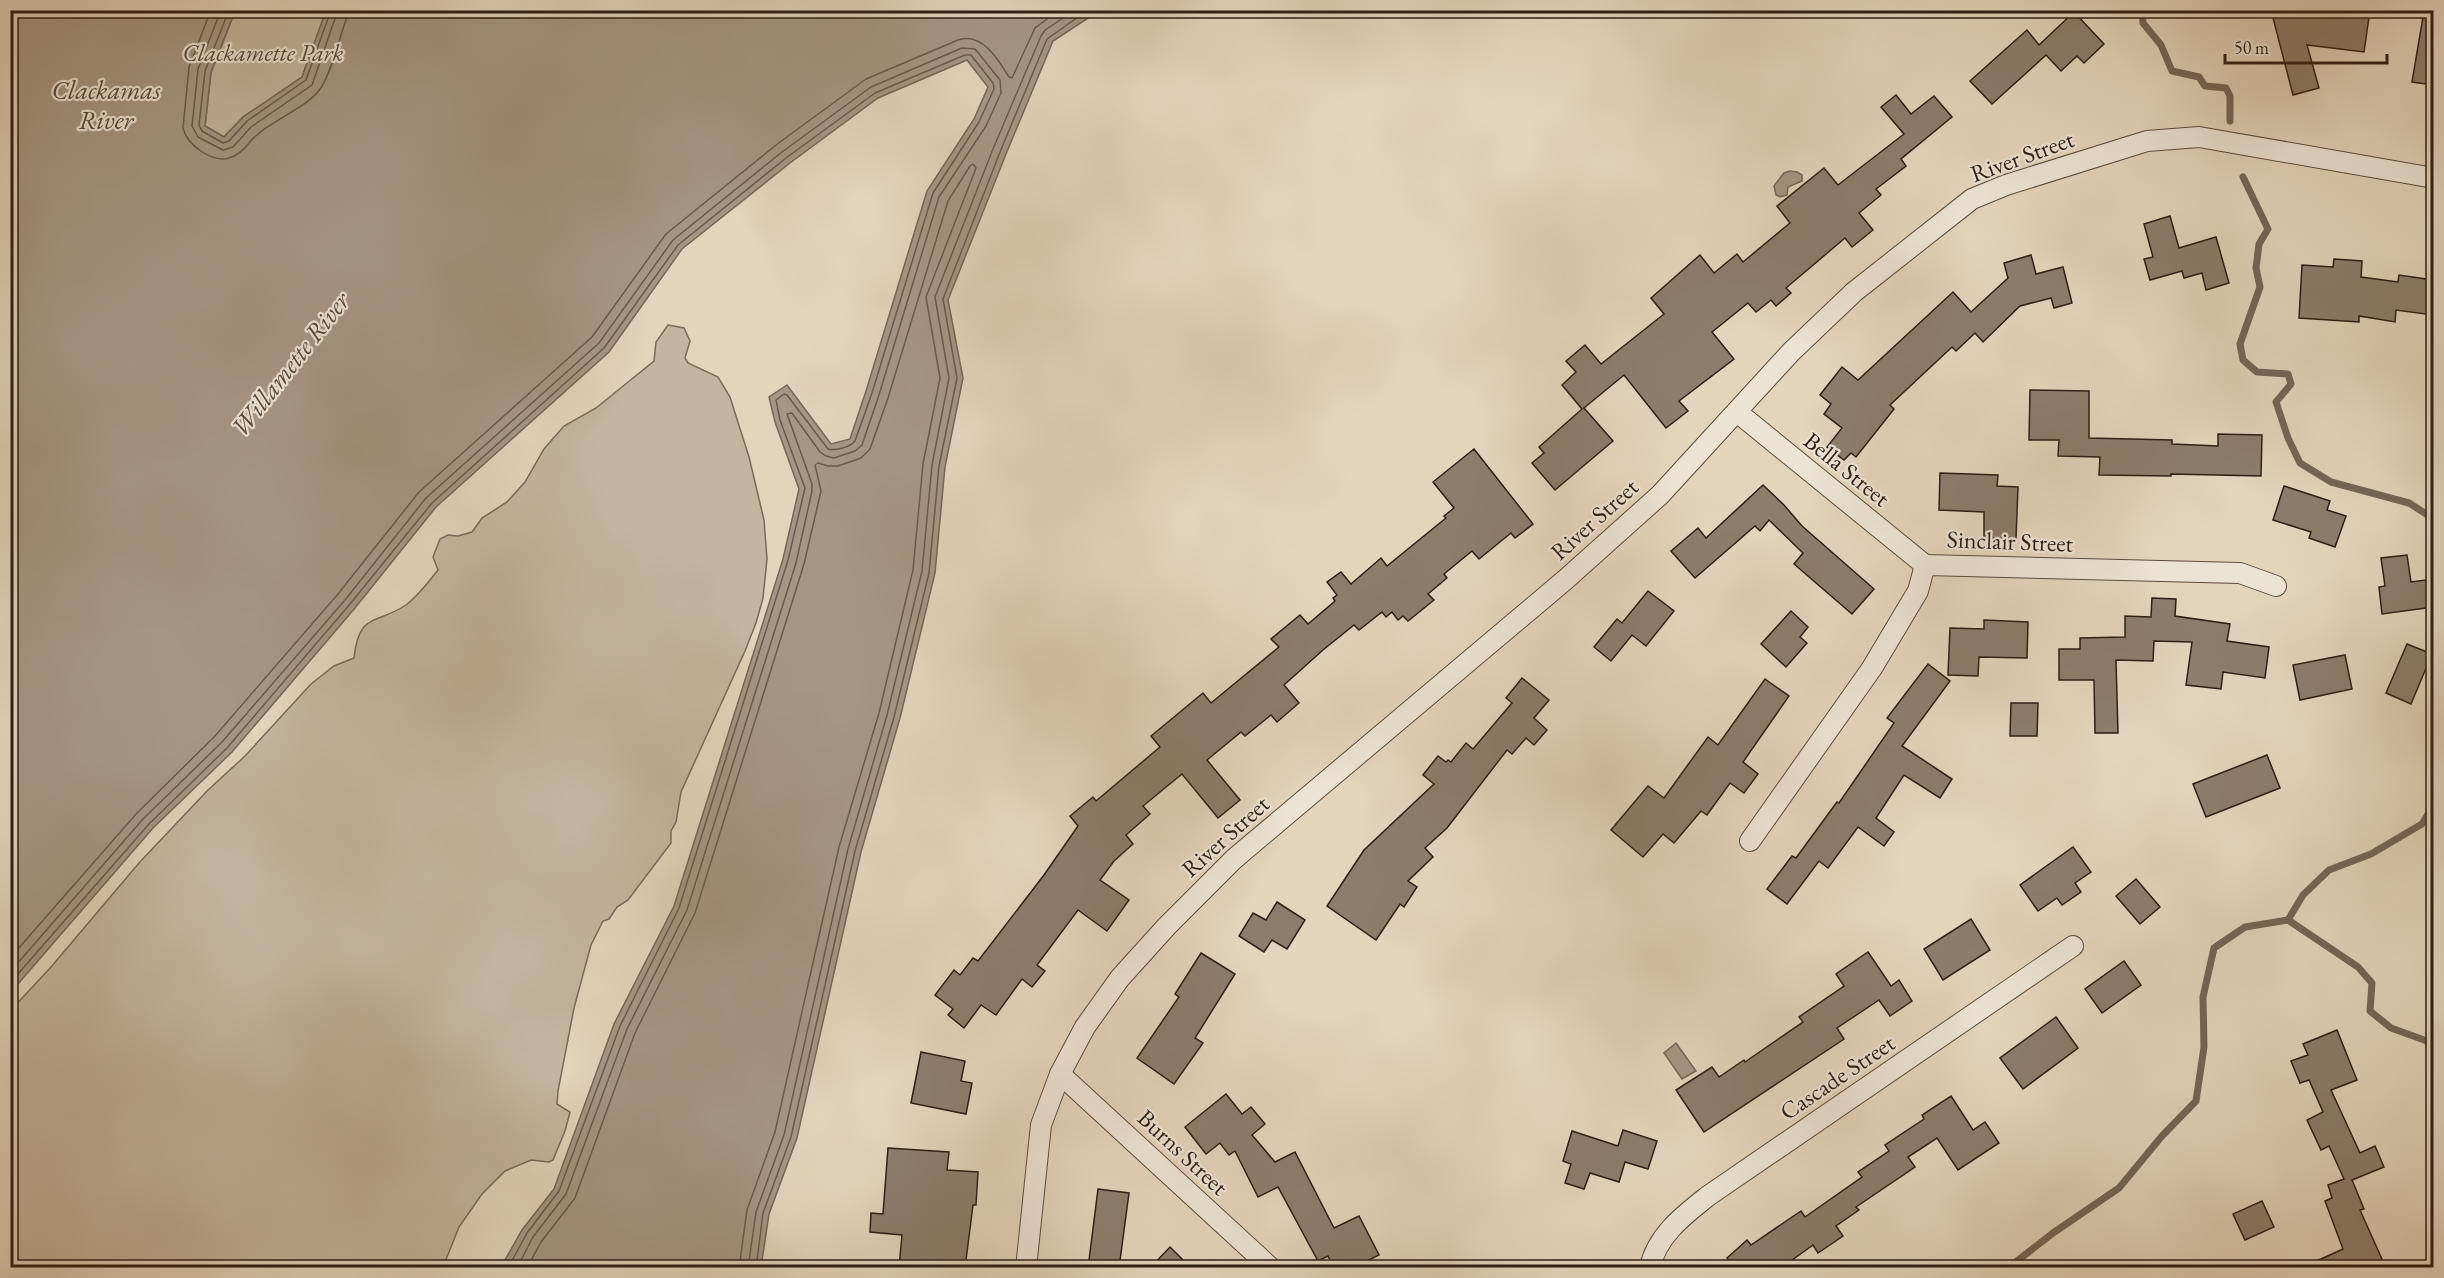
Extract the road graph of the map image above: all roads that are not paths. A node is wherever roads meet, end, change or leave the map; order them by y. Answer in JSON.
{"nodes":[{"id":1,"x":2433,"y":178,"type":"edge"},
{"id":2,"x":1737,"y":412,"type":"junction"},
{"id":3,"x":1925,"y":565,"type":"junction"},
{"id":4,"x":2276,"y":586,"type":"dead end"},
{"id":5,"x":1750,"y":841,"type":"dead end"},
{"id":6,"x":2073,"y":946,"type":"dead end"},
{"id":7,"x":1060,"y":1074,"type":"junction"},
{"id":8,"x":1026,"y":1268,"type":"edge"},
{"id":9,"x":1271,"y":1268,"type":"edge"},
{"id":10,"x":1650,"y":1268,"type":"edge"}],
"edges":[{"from":1,"to":2,"type":"street","name":"River Street"},
{"from":2,"to":3,"type":"street","name":"Bella Street"},
{"from":2,"to":7,"type":"street","name":"River Street"},
{"from":3,"to":4,"type":"street","name":"Sinclair Street"},
{"from":3,"to":5,"type":"street","name":"Sinclair Street"},
{"from":6,"to":10,"type":"street","name":"Cascade Street"},
{"from":7,"to":8,"type":"street","name":"River Street"},
{"from":7,"to":9,"type":"street","name":"Burns Street"}]}
